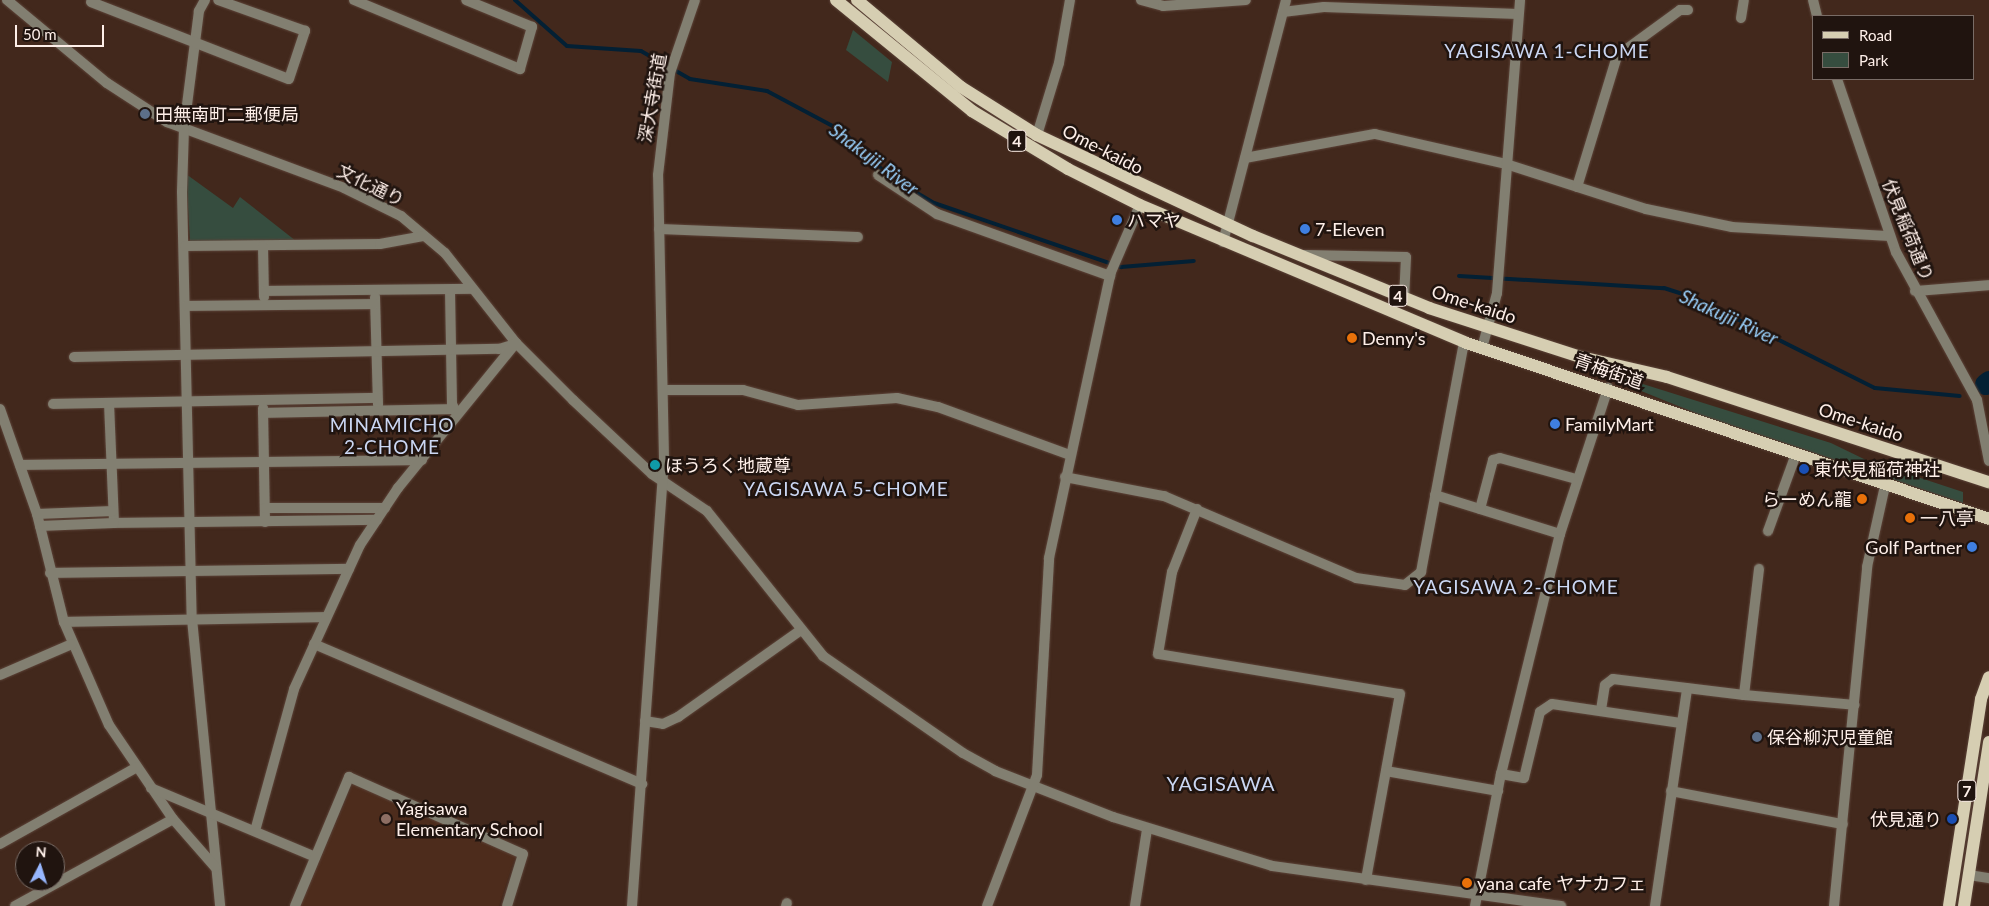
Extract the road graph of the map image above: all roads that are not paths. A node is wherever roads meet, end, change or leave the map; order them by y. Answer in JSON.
{"nodes":[{"id":1,"x":7,"y":0,"type":"edge"},
{"id":2,"x":205,"y":0,"type":"edge"},
{"id":3,"x":218,"y":0,"type":"edge"},
{"id":4,"x":354,"y":0,"type":"edge"},
{"id":5,"x":466,"y":0,"type":"edge"},
{"id":6,"x":695,"y":0,"type":"edge"},
{"id":7,"x":836,"y":0,"type":"edge"},
{"id":8,"x":857,"y":0,"type":"edge"},
{"id":9,"x":1070,"y":0,"type":"edge"},
{"id":10,"x":1141,"y":0,"type":"edge"},
{"id":11,"x":1246,"y":0,"type":"edge"},
{"id":12,"x":1286,"y":0,"type":"edge"},
{"id":13,"x":1520,"y":0,"type":"edge"},
{"id":14,"x":1744,"y":0,"type":"edge"},
{"id":15,"x":1813,"y":0,"type":"edge"},
{"id":16,"x":91,"y":2,"type":"dead end"},
{"id":17,"x":1688,"y":10,"type":"dead end"},
{"id":18,"x":1283,"y":12,"type":"junction"},
{"id":19,"x":1518,"y":14,"type":"junction"},
{"id":20,"x":1817,"y":15,"type":"edge"},
{"id":21,"x":1741,"y":18,"type":"dead end"},
{"id":22,"x":195,"y":44,"type":"junction"},
{"id":23,"x":1837,"y":80,"type":"edge"},
{"id":24,"x":184,"y":128,"type":"junction"},
{"id":25,"x":1038,"y":136,"type":"junction"},
{"id":26,"x":1245,"y":158,"type":"junction"},
{"id":27,"x":1506,"y":164,"type":"junction"},
{"id":28,"x":878,"y":175,"type":"dead end"},
{"id":29,"x":1577,"y":187,"type":"junction"},
{"id":30,"x":1140,"y":205,"type":"junction"},
{"id":31,"x":1231,"y":226,"type":"junction"},
{"id":32,"x":659,"y":229,"type":"junction"},
{"id":33,"x":424,"y":236,"type":"junction"},
{"id":34,"x":1890,"y":236,"type":"junction"},
{"id":35,"x":858,"y":237,"type":"dead end"},
{"id":36,"x":1224,"y":242,"type":"junction"},
{"id":37,"x":184,"y":246,"type":"junction"},
{"id":38,"x":263,"y":246,"type":"junction"},
{"id":39,"x":1296,"y":255,"type":"junction"},
{"id":40,"x":1111,"y":274,"type":"junction"},
{"id":41,"x":1989,"y":285,"type":"edge"},
{"id":42,"x":472,"y":289,"type":"junction"},
{"id":43,"x":374,"y":290,"type":"junction"},
{"id":44,"x":450,"y":290,"type":"junction"},
{"id":45,"x":264,"y":291,"type":"junction"},
{"id":46,"x":1915,"y":291,"type":"junction"},
{"id":47,"x":1404,"y":299,"type":"junction"},
{"id":48,"x":375,"y":304,"type":"junction"},
{"id":49,"x":265,"y":305,"type":"junction"},
{"id":50,"x":185,"y":306,"type":"junction"},
{"id":51,"x":1488,"y":327,"type":"junction"},
{"id":52,"x":1464,"y":342,"type":"junction"},
{"id":53,"x":516,"y":343,"type":"junction"},
{"id":54,"x":1482,"y":348,"type":"junction"},
{"id":55,"x":452,"y":349,"type":"junction"},
{"id":56,"x":376,"y":351,"type":"junction"},
{"id":57,"x":186,"y":355,"type":"junction"},
{"id":58,"x":74,"y":357,"type":"dead end"},
{"id":59,"x":1608,"y":388,"type":"junction"},
{"id":60,"x":664,"y":390,"type":"junction"},
{"id":61,"x":377,"y":398,"type":"junction"},
{"id":62,"x":263,"y":401,"type":"junction"},
{"id":63,"x":110,"y":403,"type":"junction"},
{"id":64,"x":187,"y":403,"type":"junction"},
{"id":65,"x":52,"y":404,"type":"dead end"},
{"id":66,"x":0,"y":409,"type":"edge"},
{"id":67,"x":378,"y":411,"type":"junction"},
{"id":68,"x":456,"y":412,"type":"junction"},
{"id":69,"x":263,"y":413,"type":"junction"},
{"id":70,"x":12,"y":442,"type":"junction"},
{"id":71,"x":0,"y":444,"type":"edge"},
{"id":72,"x":1070,"y":454,"type":"junction"},
{"id":73,"x":1796,"y":454,"type":"junction"},
{"id":74,"x":422,"y":460,"type":"junction"},
{"id":75,"x":1989,"y":461,"type":"edge"},
{"id":76,"x":264,"y":462,"type":"junction"},
{"id":77,"x":110,"y":463,"type":"junction"},
{"id":78,"x":189,"y":463,"type":"junction"},
{"id":79,"x":20,"y":465,"type":"junction"},
{"id":80,"x":1065,"y":477,"type":"junction"},
{"id":81,"x":1576,"y":479,"type":"junction"},
{"id":82,"x":662,"y":480,"type":"junction"},
{"id":83,"x":1989,"y":482,"type":"edge"},
{"id":84,"x":1885,"y":486,"type":"junction"},
{"id":85,"x":1435,"y":495,"type":"junction"},
{"id":86,"x":265,"y":508,"type":"junction"},
{"id":87,"x":386,"y":508,"type":"junction"},
{"id":88,"x":1197,"y":509,"type":"junction"},
{"id":89,"x":1480,"y":509,"type":"junction"},
{"id":90,"x":113,"y":511,"type":"junction"},
{"id":91,"x":37,"y":514,"type":"junction"},
{"id":92,"x":1989,"y":519,"type":"edge"},
{"id":93,"x":377,"y":520,"type":"junction"},
{"id":94,"x":265,"y":522,"type":"junction"},
{"id":95,"x":114,"y":523,"type":"junction"},
{"id":96,"x":190,"y":523,"type":"junction"},
{"id":97,"x":40,"y":526,"type":"junction"},
{"id":98,"x":1768,"y":531,"type":"dead end"},
{"id":99,"x":1560,"y":534,"type":"junction"},
{"id":100,"x":191,"y":569,"type":"junction"},
{"id":101,"x":349,"y":569,"type":"junction"},
{"id":102,"x":1758,"y":569,"type":"dead end"},
{"id":103,"x":50,"y":572,"type":"junction"},
{"id":104,"x":325,"y":617,"type":"junction"},
{"id":105,"x":192,"y":619,"type":"junction"},
{"id":106,"x":64,"y":622,"type":"junction"},
{"id":107,"x":802,"y":630,"type":"junction"},
{"id":108,"x":72,"y":644,"type":"junction"},
{"id":109,"x":314,"y":644,"type":"junction"},
{"id":110,"x":0,"y":675,"type":"edge"},
{"id":111,"x":1989,"y":677,"type":"edge"},
{"id":112,"x":1686,"y":688,"type":"junction"},
{"id":113,"x":1744,"y":695,"type":"junction"},
{"id":114,"x":1855,"y":705,"type":"junction"},
{"id":115,"x":1601,"y":710,"type":"junction"},
{"id":116,"x":645,"y":721,"type":"junction"},
{"id":117,"x":1681,"y":723,"type":"junction"},
{"id":118,"x":1989,"y":742,"type":"edge"},
{"id":119,"x":137,"y":767,"type":"junction"},
{"id":120,"x":1386,"y":771,"type":"junction"},
{"id":121,"x":1502,"y":774,"type":"junction"},
{"id":122,"x":642,"y":784,"type":"junction"},
{"id":123,"x":1033,"y":787,"type":"junction"},
{"id":124,"x":150,"y":788,"type":"junction"},
{"id":125,"x":1498,"y":791,"type":"junction"},
{"id":126,"x":1671,"y":791,"type":"junction"},
{"id":127,"x":210,"y":812,"type":"junction"},
{"id":128,"x":173,"y":819,"type":"junction"},
{"id":129,"x":1842,"y":824,"type":"junction"},
{"id":130,"x":1147,"y":829,"type":"junction"},
{"id":131,"x":255,"y":831,"type":"junction"},
{"id":132,"x":0,"y":844,"type":"edge"},
{"id":133,"x":315,"y":857,"type":"junction"},
{"id":134,"x":215,"y":867,"type":"junction"},
{"id":135,"x":1969,"y":875,"type":"junction"},
{"id":136,"x":1989,"y":878,"type":"edge"},
{"id":137,"x":1366,"y":880,"type":"junction"},
{"id":138,"x":1475,"y":901,"type":"edge"},
{"id":139,"x":15,"y":906,"type":"edge"},
{"id":140,"x":220,"y":906,"type":"edge"},
{"id":141,"x":295,"y":906,"type":"edge"},
{"id":142,"x":507,"y":906,"type":"edge"},
{"id":143,"x":632,"y":906,"type":"edge"},
{"id":144,"x":987,"y":906,"type":"edge"},
{"id":145,"x":1135,"y":906,"type":"edge"},
{"id":146,"x":1561,"y":906,"type":"edge"},
{"id":147,"x":1655,"y":906,"type":"edge"},
{"id":148,"x":1834,"y":906,"type":"edge"},
{"id":149,"x":1949,"y":906,"type":"edge"},
{"id":150,"x":1964,"y":906,"type":"edge"}],
"edges":[{"from":1,"to":24,"type":"street","name":"文化通り"},
{"from":2,"to":22,"type":"street"},
{"from":3,"to":22,"type":"street"},
{"from":4,"to":5,"type":"street"},
{"from":6,"to":32,"type":"street","name":"深大寺街道"},
{"from":7,"to":30,"type":"main road","name":"Ome-kaido","number":"4"},
{"from":8,"to":25,"type":"main road","name":"Ome-kaido","number":"4"},
{"from":9,"to":25,"type":"street"},
{"from":10,"to":11,"type":"street"},
{"from":12,"to":18,"type":"street"},
{"from":13,"to":19,"type":"street"},
{"from":14,"to":21,"type":"street"},
{"from":15,"to":20,"type":"street"},
{"from":16,"to":22,"type":"street"},
{"from":17,"to":29,"type":"street"},
{"from":18,"to":19,"type":"street"},
{"from":18,"to":26,"type":"street"},
{"from":19,"to":27,"type":"street"},
{"from":22,"to":24,"type":"street"},
{"from":23,"to":34,"type":"street","name":"伏見稲荷通り"},
{"from":24,"to":33,"type":"street","name":"文化通り"},
{"from":24,"to":37,"type":"street"},
{"from":25,"to":31,"type":"main road","name":"Ome-kaido","number":"4"},
{"from":26,"to":27,"type":"street"},
{"from":26,"to":31,"type":"street"},
{"from":27,"to":29,"type":"street"},
{"from":27,"to":51,"type":"street"},
{"from":28,"to":40,"type":"street"},
{"from":29,"to":34,"type":"street"},
{"from":30,"to":36,"type":"main road","name":"Ome-kaido","number":"4"},
{"from":30,"to":40,"type":"street"},
{"from":31,"to":36,"type":"street"},
{"from":31,"to":39,"type":"main road","name":"Ome-kaido","number":"4"},
{"from":32,"to":35,"type":"street"},
{"from":32,"to":60,"type":"street","name":"深大寺街道"},
{"from":33,"to":38,"type":"street"},
{"from":33,"to":42,"type":"street","name":"文化通り"},
{"from":34,"to":46,"type":"street","name":"伏見稲荷通り"},
{"from":36,"to":52,"type":"main road","name":"青梅街道","number":"4"},
{"from":37,"to":38,"type":"street"},
{"from":37,"to":50,"type":"street"},
{"from":38,"to":45,"type":"street"},
{"from":39,"to":47,"type":"main road","name":"Ome-kaido","number":"4"},
{"from":39,"to":47,"type":"street"},
{"from":40,"to":72,"type":"street"},
{"from":41,"to":46,"type":"street"},
{"from":42,"to":44,"type":"street"},
{"from":42,"to":53,"type":"street","name":"文化通り"},
{"from":43,"to":44,"type":"street"},
{"from":43,"to":45,"type":"street"},
{"from":43,"to":48,"type":"street"},
{"from":44,"to":55,"type":"street"},
{"from":45,"to":49,"type":"street"},
{"from":46,"to":75,"type":"street","name":"伏見稲荷通り"},
{"from":47,"to":51,"type":"main road","name":"Ome-kaido","number":"4"},
{"from":48,"to":49,"type":"street"},
{"from":48,"to":56,"type":"street"},
{"from":49,"to":50,"type":"street"},
{"from":50,"to":57,"type":"street"},
{"from":51,"to":54,"type":"street"},
{"from":51,"to":83,"type":"main road","name":"Ome-kaido","number":"4"},
{"from":52,"to":54,"type":"main road","name":"青梅街道","number":"4"},
{"from":52,"to":85,"type":"street"},
{"from":53,"to":55,"type":"street"},
{"from":53,"to":68,"type":"street"},
{"from":53,"to":82,"type":"street","name":"文化通り"},
{"from":54,"to":59,"type":"main road","name":"青梅街道","number":"4"},
{"from":55,"to":56,"type":"street"},
{"from":55,"to":68,"type":"street"},
{"from":56,"to":57,"type":"street"},
{"from":56,"to":61,"type":"street"},
{"from":57,"to":58,"type":"street"},
{"from":57,"to":64,"type":"street"},
{"from":59,"to":73,"type":"main road","name":"青梅街道","number":"4"},
{"from":59,"to":81,"type":"street"},
{"from":60,"to":72,"type":"street"},
{"from":60,"to":82,"type":"street"},
{"from":61,"to":62,"type":"street"},
{"from":61,"to":67,"type":"street"},
{"from":62,"to":64,"type":"street"},
{"from":62,"to":69,"type":"street"},
{"from":63,"to":64,"type":"street"},
{"from":63,"to":65,"type":"street"},
{"from":63,"to":77,"type":"street"},
{"from":64,"to":78,"type":"street"},
{"from":66,"to":70,"type":"street"},
{"from":67,"to":68,"type":"street"},
{"from":67,"to":69,"type":"street"},
{"from":68,"to":74,"type":"street"},
{"from":69,"to":76,"type":"street"},
{"from":70,"to":71,"type":"street"},
{"from":70,"to":79,"type":"street"},
{"from":72,"to":80,"type":"street"},
{"from":73,"to":84,"type":"main road","name":"青梅街道","number":"4"},
{"from":73,"to":98,"type":"street"},
{"from":74,"to":76,"type":"street"},
{"from":74,"to":87,"type":"street"},
{"from":76,"to":78,"type":"street"},
{"from":76,"to":86,"type":"street"},
{"from":77,"to":78,"type":"street"},
{"from":77,"to":79,"type":"street"},
{"from":77,"to":90,"type":"street"},
{"from":78,"to":96,"type":"street"},
{"from":79,"to":91,"type":"street"},
{"from":80,"to":88,"type":"street"},
{"from":80,"to":123,"type":"street"},
{"from":81,"to":89,"type":"street"},
{"from":81,"to":99,"type":"street"},
{"from":82,"to":107,"type":"street","name":"文化通り"},
{"from":82,"to":116,"type":"street"},
{"from":84,"to":92,"type":"main road","name":"青梅街道","number":"4"},
{"from":84,"to":114,"type":"street"},
{"from":85,"to":88,"type":"street"},
{"from":85,"to":89,"type":"street"},
{"from":86,"to":87,"type":"street"},
{"from":86,"to":94,"type":"street"},
{"from":87,"to":93,"type":"street"},
{"from":88,"to":120,"type":"street"},
{"from":89,"to":99,"type":"street"},
{"from":90,"to":91,"type":"street"},
{"from":90,"to":95,"type":"street"},
{"from":91,"to":97,"type":"street"},
{"from":93,"to":94,"type":"street"},
{"from":93,"to":101,"type":"street"},
{"from":94,"to":96,"type":"street"},
{"from":95,"to":96,"type":"street"},
{"from":95,"to":97,"type":"street"},
{"from":96,"to":100,"type":"street"},
{"from":97,"to":103,"type":"street"},
{"from":99,"to":121,"type":"street"},
{"from":100,"to":101,"type":"street"},
{"from":100,"to":103,"type":"street"},
{"from":100,"to":105,"type":"street"},
{"from":101,"to":104,"type":"street"},
{"from":102,"to":113,"type":"street"},
{"from":103,"to":106,"type":"street"},
{"from":104,"to":105,"type":"street"},
{"from":104,"to":109,"type":"street"},
{"from":105,"to":106,"type":"street"},
{"from":105,"to":127,"type":"street"},
{"from":106,"to":108,"type":"street"},
{"from":107,"to":116,"type":"street"},
{"from":107,"to":123,"type":"street","name":"文化通り"},
{"from":108,"to":110,"type":"street"},
{"from":108,"to":119,"type":"street"},
{"from":109,"to":122,"type":"street"},
{"from":109,"to":131,"type":"street"},
{"from":111,"to":149,"type":"main road","number":"7"},
{"from":112,"to":113,"type":"street"},
{"from":112,"to":115,"type":"street"},
{"from":112,"to":117,"type":"street"},
{"from":113,"to":114,"type":"street"},
{"from":114,"to":129,"type":"street"},
{"from":115,"to":117,"type":"street"},
{"from":115,"to":121,"type":"street"},
{"from":116,"to":122,"type":"street"},
{"from":117,"to":126,"type":"street"},
{"from":118,"to":135,"type":"main road","number":"7"},
{"from":119,"to":124,"type":"street"},
{"from":119,"to":132,"type":"street"},
{"from":120,"to":125,"type":"street"},
{"from":120,"to":137,"type":"street"},
{"from":121,"to":125,"type":"street"},
{"from":122,"to":143,"type":"street"},
{"from":123,"to":130,"type":"street","name":"文化通り"},
{"from":123,"to":144,"type":"street"},
{"from":124,"to":127,"type":"street"},
{"from":124,"to":128,"type":"street"},
{"from":125,"to":138,"type":"street"},
{"from":126,"to":129,"type":"street"},
{"from":126,"to":147,"type":"street"},
{"from":127,"to":131,"type":"street"},
{"from":127,"to":134,"type":"street"},
{"from":128,"to":134,"type":"street"},
{"from":128,"to":139,"type":"street"},
{"from":129,"to":148,"type":"street"},
{"from":130,"to":137,"type":"street","name":"文化通り"},
{"from":130,"to":145,"type":"street"},
{"from":131,"to":133,"type":"street"},
{"from":133,"to":141,"type":"street"},
{"from":133,"to":142,"type":"street"},
{"from":134,"to":140,"type":"street"},
{"from":135,"to":136,"type":"street"},
{"from":135,"to":150,"type":"main road","number":"7"},
{"from":137,"to":138,"type":"street","name":"文化通り"},
{"from":138,"to":146,"type":"street","name":"文化通り"}]}
